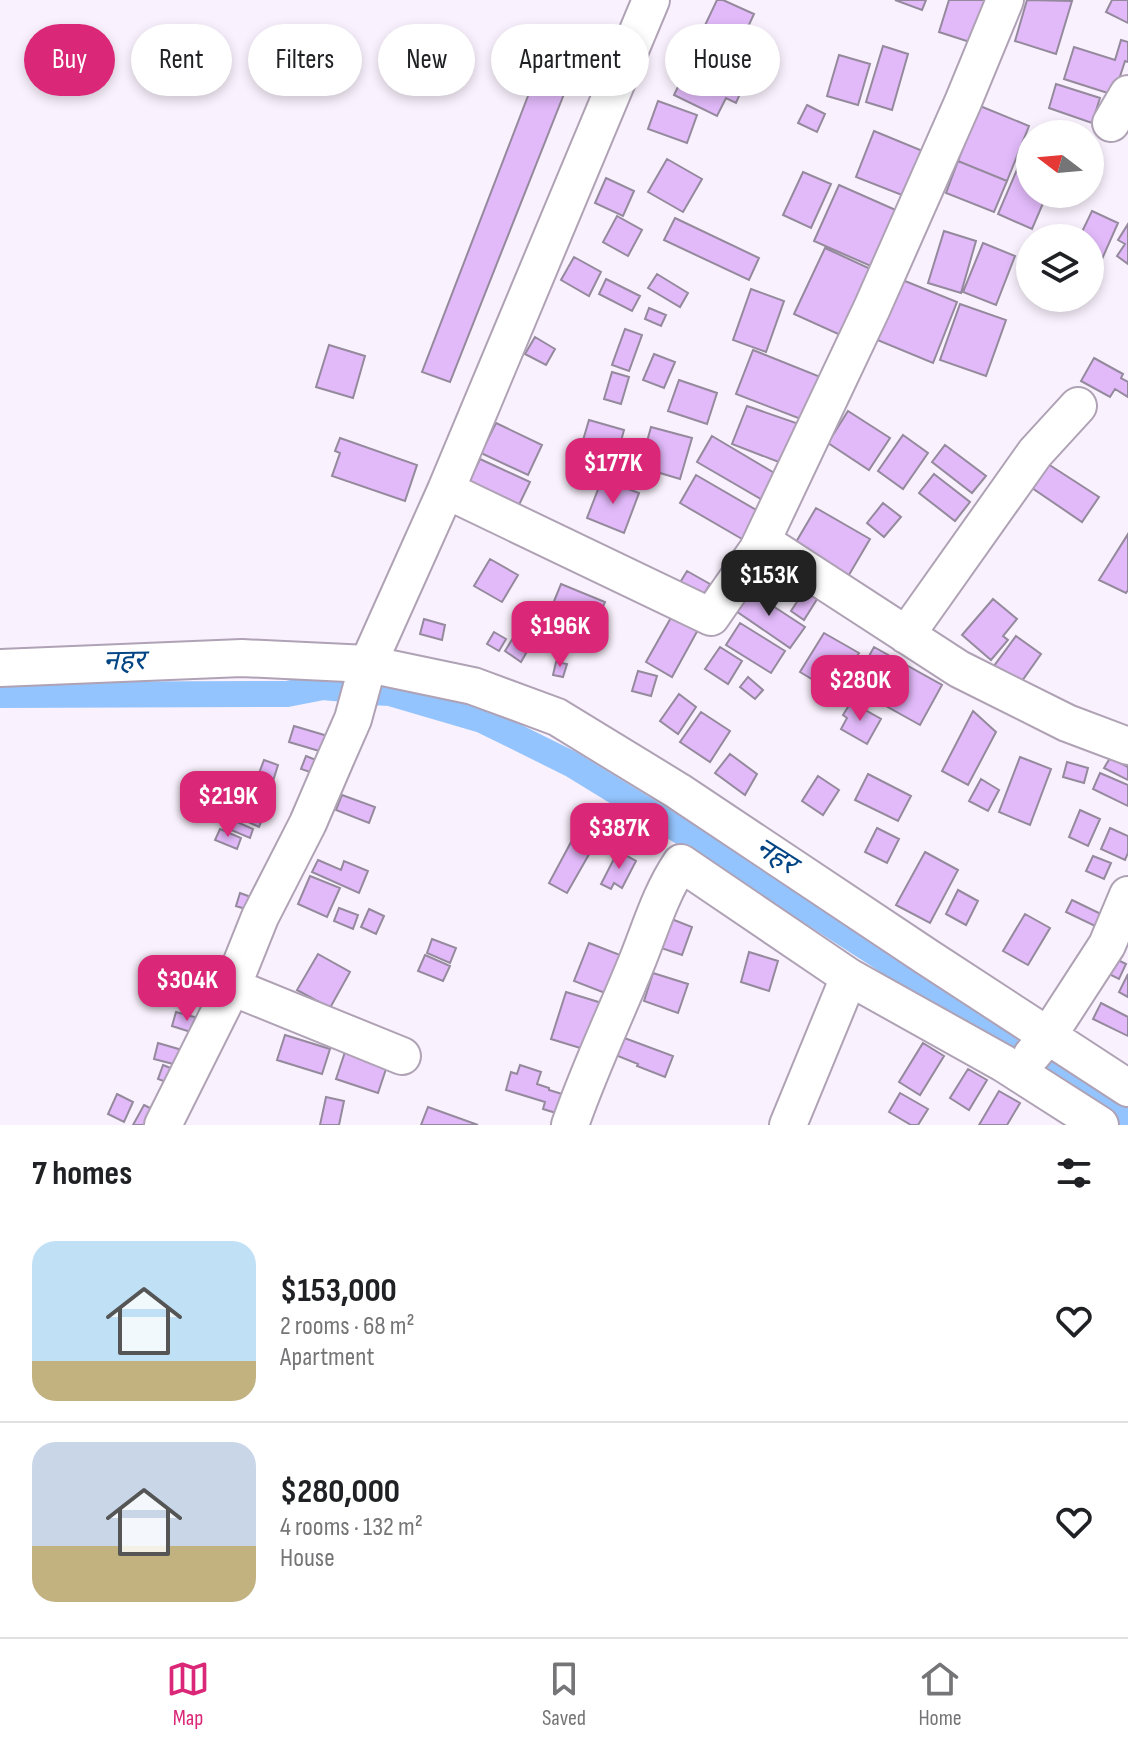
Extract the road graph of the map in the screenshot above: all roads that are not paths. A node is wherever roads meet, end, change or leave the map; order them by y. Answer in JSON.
{"nodes":[{"id":1,"x":651,"y":0,"type":"edge"},
{"id":2,"x":1005,"y":0,"type":"edge"},
{"id":3,"x":1078,"y":406,"type":"dead end"},
{"id":4,"x":446,"y":490,"type":"junction"},
{"id":5,"x":762,"y":541,"type":"junction"},
{"id":6,"x":906,"y":635,"type":"junction"},
{"id":7,"x":368,"y":664,"type":"junction"},
{"id":8,"x":0,"y":668,"type":"edge"},
{"id":9,"x":1128,"y":746,"type":"edge"},
{"id":10,"x":1128,"y":895,"type":"edge"},
{"id":11,"x":849,"y":977,"type":"junction"},
{"id":12,"x":232,"y":987,"type":"junction"},
{"id":13,"x":1048,"y":1036,"type":"junction"},
{"id":14,"x":402,"y":1056,"type":"dead end"},
{"id":15,"x":1018,"y":1072,"type":"junction"},
{"id":16,"x":1128,"y":1088,"type":"edge"},
{"id":17,"x":163,"y":1125,"type":"edge"},
{"id":18,"x":570,"y":1125,"type":"edge"},
{"id":19,"x":788,"y":1125,"type":"edge"},
{"id":20,"x":1100,"y":1125,"type":"edge"}],
"edges":[{"from":1,"to":4,"type":"street"},
{"from":2,"to":5,"type":"street"},
{"from":3,"to":6,"type":"street"},
{"from":4,"to":5,"type":"street"},
{"from":4,"to":7,"type":"street"},
{"from":5,"to":6,"type":"street"},
{"from":6,"to":9,"type":"street"},
{"from":7,"to":8,"type":"street"},
{"from":7,"to":12,"type":"street"},
{"from":7,"to":13,"type":"street"},
{"from":10,"to":13,"type":"street"},
{"from":11,"to":15,"type":"street"},
{"from":11,"to":18,"type":"street"},
{"from":11,"to":19,"type":"street"},
{"from":12,"to":14,"type":"street"},
{"from":12,"to":17,"type":"street"},
{"from":13,"to":15,"type":"street"},
{"from":13,"to":16,"type":"street"},
{"from":15,"to":20,"type":"street"}]}
